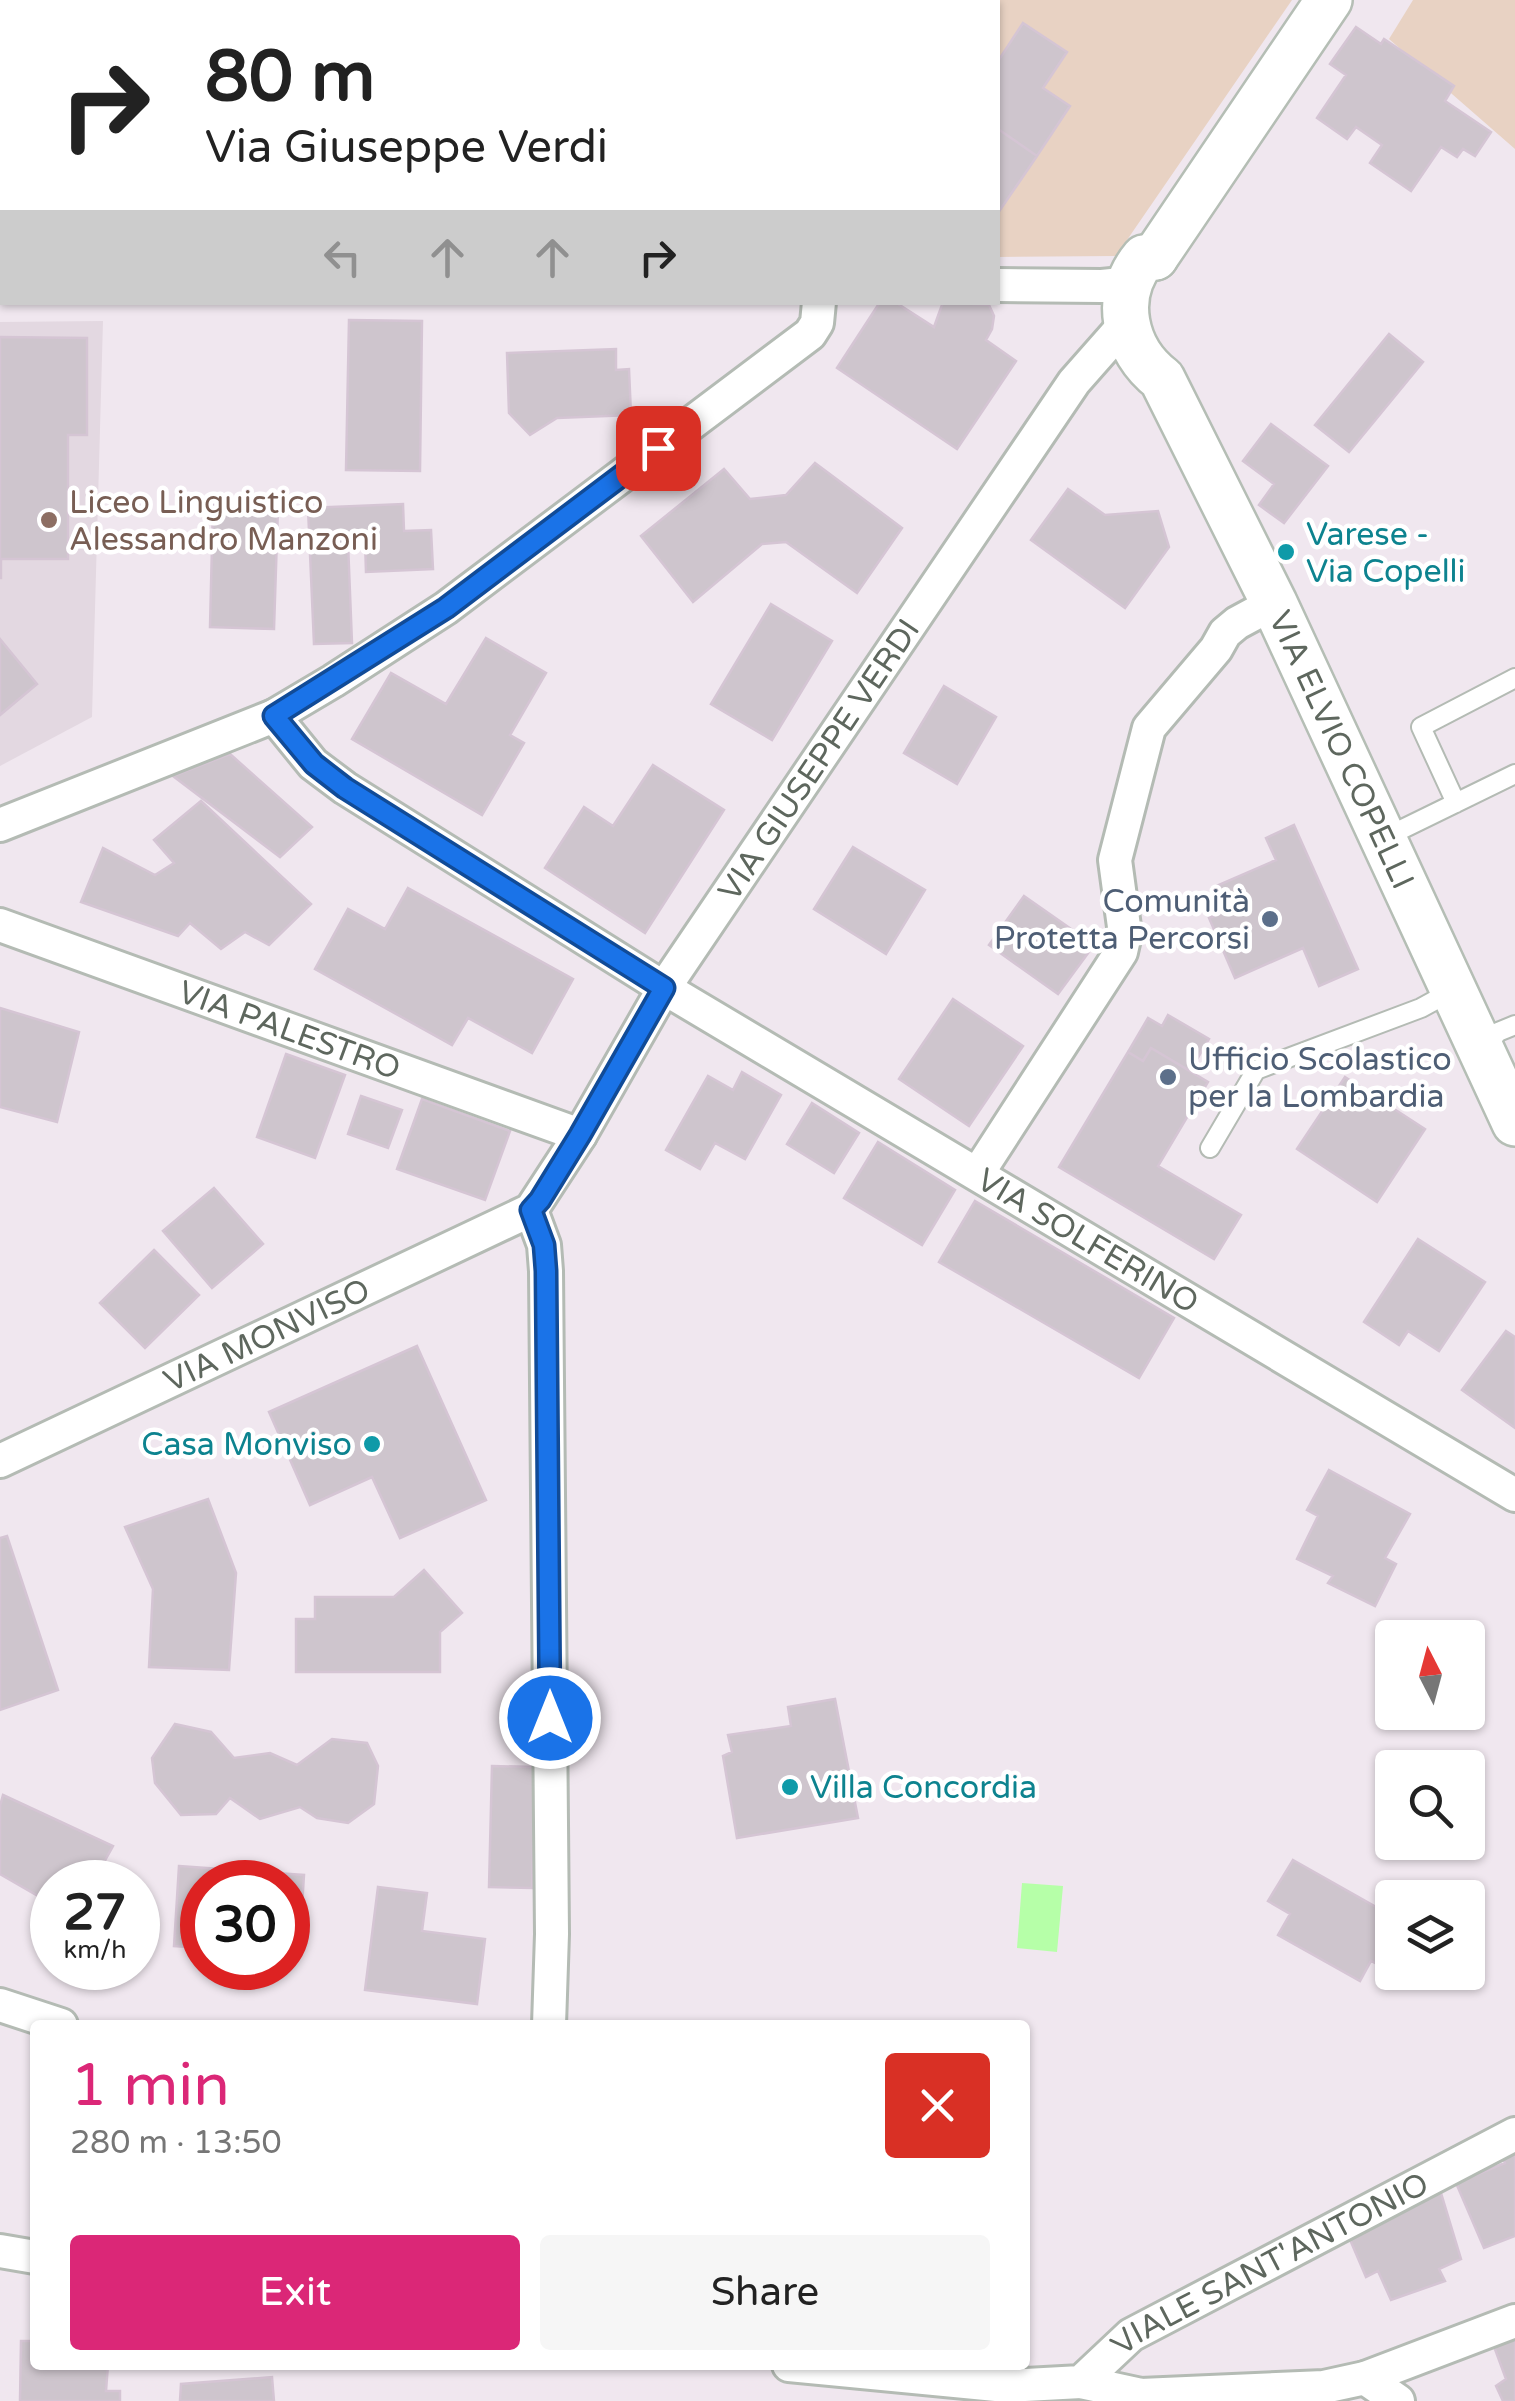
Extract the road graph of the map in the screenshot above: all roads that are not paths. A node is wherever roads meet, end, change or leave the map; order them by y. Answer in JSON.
{"nodes":[{"id":1,"x":1329,"y":0,"type":"edge"},
{"id":2,"x":1000,"y":285,"type":"edge"},
{"id":3,"x":1138,"y":288,"type":"junction"},
{"id":4,"x":819,"y":305,"type":"edge"},
{"id":5,"x":1162,"y":379,"type":"junction"},
{"id":6,"x":1274,"y":603,"type":"junction"},
{"id":7,"x":1515,"y":678,"type":"edge"},
{"id":8,"x":274,"y":716,"type":"junction"},
{"id":9,"x":1515,"y":774,"type":"edge"},
{"id":10,"x":1456,"y":803,"type":"junction"},
{"id":11,"x":0,"y":825,"type":"edge"},
{"id":12,"x":1382,"y":839,"type":"junction"},
{"id":13,"x":0,"y":925,"type":"edge"},
{"id":14,"x":664,"y":988,"type":"junction"},
{"id":15,"x":1452,"y":990,"type":"junction"},
{"id":16,"x":1498,"y":1037,"type":"edge"},
{"id":17,"x":1515,"y":1123,"type":"edge"},
{"id":18,"x":580,"y":1135,"type":"junction"},
{"id":19,"x":1210,"y":1148,"type":"dead end"},
{"id":20,"x":978,"y":1173,"type":"junction"},
{"id":21,"x":531,"y":1210,"type":"junction"},
{"id":22,"x":0,"y":1460,"type":"edge"},
{"id":23,"x":1515,"y":1496,"type":"edge"},
{"id":24,"x":0,"y":2006,"type":"edge"},
{"id":25,"x":46,"y":2020,"type":"edge"},
{"id":26,"x":549,"y":2020,"type":"edge"},
{"id":27,"x":1515,"y":2134,"type":"edge"},
{"id":28,"x":0,"y":2251,"type":"edge"},
{"id":29,"x":30,"y":2256,"type":"edge"},
{"id":30,"x":1515,"y":2321,"type":"edge"},
{"id":31,"x":841,"y":2370,"type":"edge"},
{"id":32,"x":1365,"y":2378,"type":"junction"},
{"id":33,"x":1080,"y":2382,"type":"junction"},
{"id":34,"x":1398,"y":2401,"type":"edge"}],
"edges":[{"from":1,"to":3,"type":"main road","name":"VIA GIUSEPPE VERDI"},
{"from":2,"to":3,"type":"street"},
{"from":3,"to":5,"type":"main road","name":"VIA ELVIO COPELLI"},
{"from":3,"to":5,"type":"main road","name":"VIA ELVIO COPELLI"},
{"from":3,"to":14,"type":"street","name":"VIA GIUSEPPE VERDI"},
{"from":4,"to":8,"type":"street"},
{"from":5,"to":6,"type":"main road","name":"VIA ELVIO COPELLI"},
{"from":6,"to":12,"type":"main road","name":"VIA ELVIO COPELLI"},
{"from":6,"to":20,"type":"street"},
{"from":7,"to":10,"type":"lane"},
{"from":8,"to":11,"type":"street"},
{"from":8,"to":14,"type":"street","name":"VIA SOLFERINO"},
{"from":9,"to":10,"type":"lane"},
{"from":10,"to":12,"type":"lane"},
{"from":12,"to":15,"type":"main road","name":"VIA ELVIO COPELLI"},
{"from":13,"to":18,"type":"street","name":"VIA PALESTRO"},
{"from":14,"to":18,"type":"street","name":"VIA GIUSEPPE VERDI"},
{"from":14,"to":20,"type":"street","name":"VIA SOLFERINO"},
{"from":15,"to":16,"type":"main road","name":"VIA ELVIO COPELLI"},
{"from":15,"to":19,"type":"lane"},
{"from":16,"to":17,"type":"main road","name":"VIA ELVIO COPELLI"},
{"from":18,"to":21,"type":"street","name":"VIA GIUSEPPE VERDI"},
{"from":20,"to":23,"type":"street","name":"VIA SOLFERINO"},
{"from":21,"to":22,"type":"street","name":"VIA MONVISO"},
{"from":21,"to":26,"type":"street"},
{"from":24,"to":25,"type":"street"},
{"from":27,"to":33,"type":"street","name":"VIALE SANT'ANTONIO"},
{"from":28,"to":29,"type":"street"},
{"from":30,"to":32,"type":"street"},
{"from":31,"to":33,"type":"street","name":"VIALE SANT'ANTONIO"},
{"from":32,"to":33,"type":"street"},
{"from":32,"to":34,"type":"street"}]}
